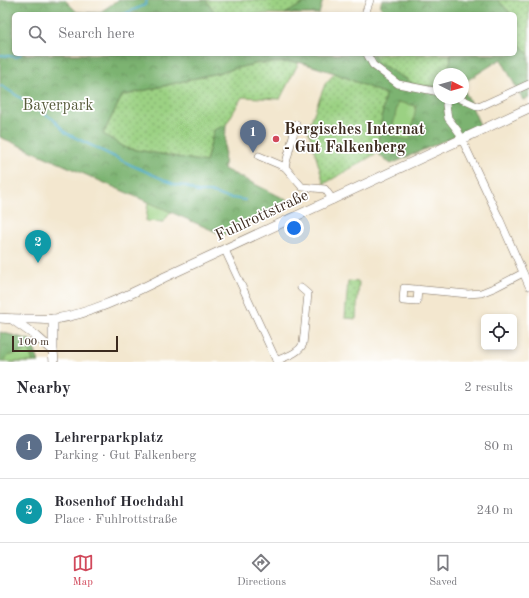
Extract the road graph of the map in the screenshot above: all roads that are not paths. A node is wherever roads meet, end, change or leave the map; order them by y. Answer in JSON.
{"nodes":[{"id":1,"x":370,"y":0,"type":"edge"},
{"id":2,"x":366,"y":12,"type":"edge"},
{"id":3,"x":368,"y":56,"type":"edge"},
{"id":4,"x":529,"y":84,"type":"edge"},
{"id":5,"x":433,"y":91,"type":"edge"},
{"id":6,"x":469,"y":102,"type":"edge"},
{"id":7,"x":446,"y":104,"type":"edge"},
{"id":8,"x":529,"y":108,"type":"edge"},
{"id":9,"x":296,"y":124,"type":"dead end"},
{"id":10,"x":462,"y":139,"type":"junction"},
{"id":11,"x":259,"y":156,"type":"dead end"},
{"id":12,"x":285,"y":168,"type":"junction"},
{"id":13,"x":333,"y":200,"type":"junction"},
{"id":14,"x":225,"y":250,"type":"junction"},
{"id":15,"x":524,"y":273,"type":"junction"},
{"id":16,"x":529,"y":286,"type":"edge"},
{"id":17,"x":301,"y":288,"type":"dead end"},
{"id":18,"x":418,"y":289,"type":"dead end"},
{"id":19,"x":0,"y":318,"type":"edge"},
{"id":20,"x":12,"y":319,"type":"junction"},
{"id":21,"x":53,"y":319,"type":"junction"},
{"id":22,"x":53,"y":351,"type":"junction"},
{"id":23,"x":277,"y":361,"type":"edge"},
{"id":24,"x":54,"y":362,"type":"edge"}],
"edges":[{"from":1,"to":2,"type":"street"},
{"from":3,"to":5,"type":"street"},
{"from":4,"to":6,"type":"street"},
{"from":7,"to":10,"type":"street"},
{"from":8,"to":10,"type":"street","name":"Fuhlrottstraße"},
{"from":9,"to":12,"type":"street"},
{"from":10,"to":13,"type":"street","name":"Fuhlrottstraße"},
{"from":10,"to":15,"type":"street"},
{"from":11,"to":12,"type":"street"},
{"from":12,"to":13,"type":"street"},
{"from":13,"to":14,"type":"street","name":"Fuhlrottstraße"},
{"from":14,"to":21,"type":"street","name":"Fuhlrottstraße"},
{"from":14,"to":23,"type":"street"},
{"from":15,"to":16,"type":"street"},
{"from":15,"to":18,"type":"street"},
{"from":17,"to":23,"type":"street"},
{"from":19,"to":20,"type":"street","name":"Fuhlrottstraße"},
{"from":20,"to":21,"type":"street","name":"Fuhlrottstraße"},
{"from":20,"to":22,"type":"street"},
{"from":21,"to":22,"type":"street"},
{"from":22,"to":24,"type":"street"}]}
